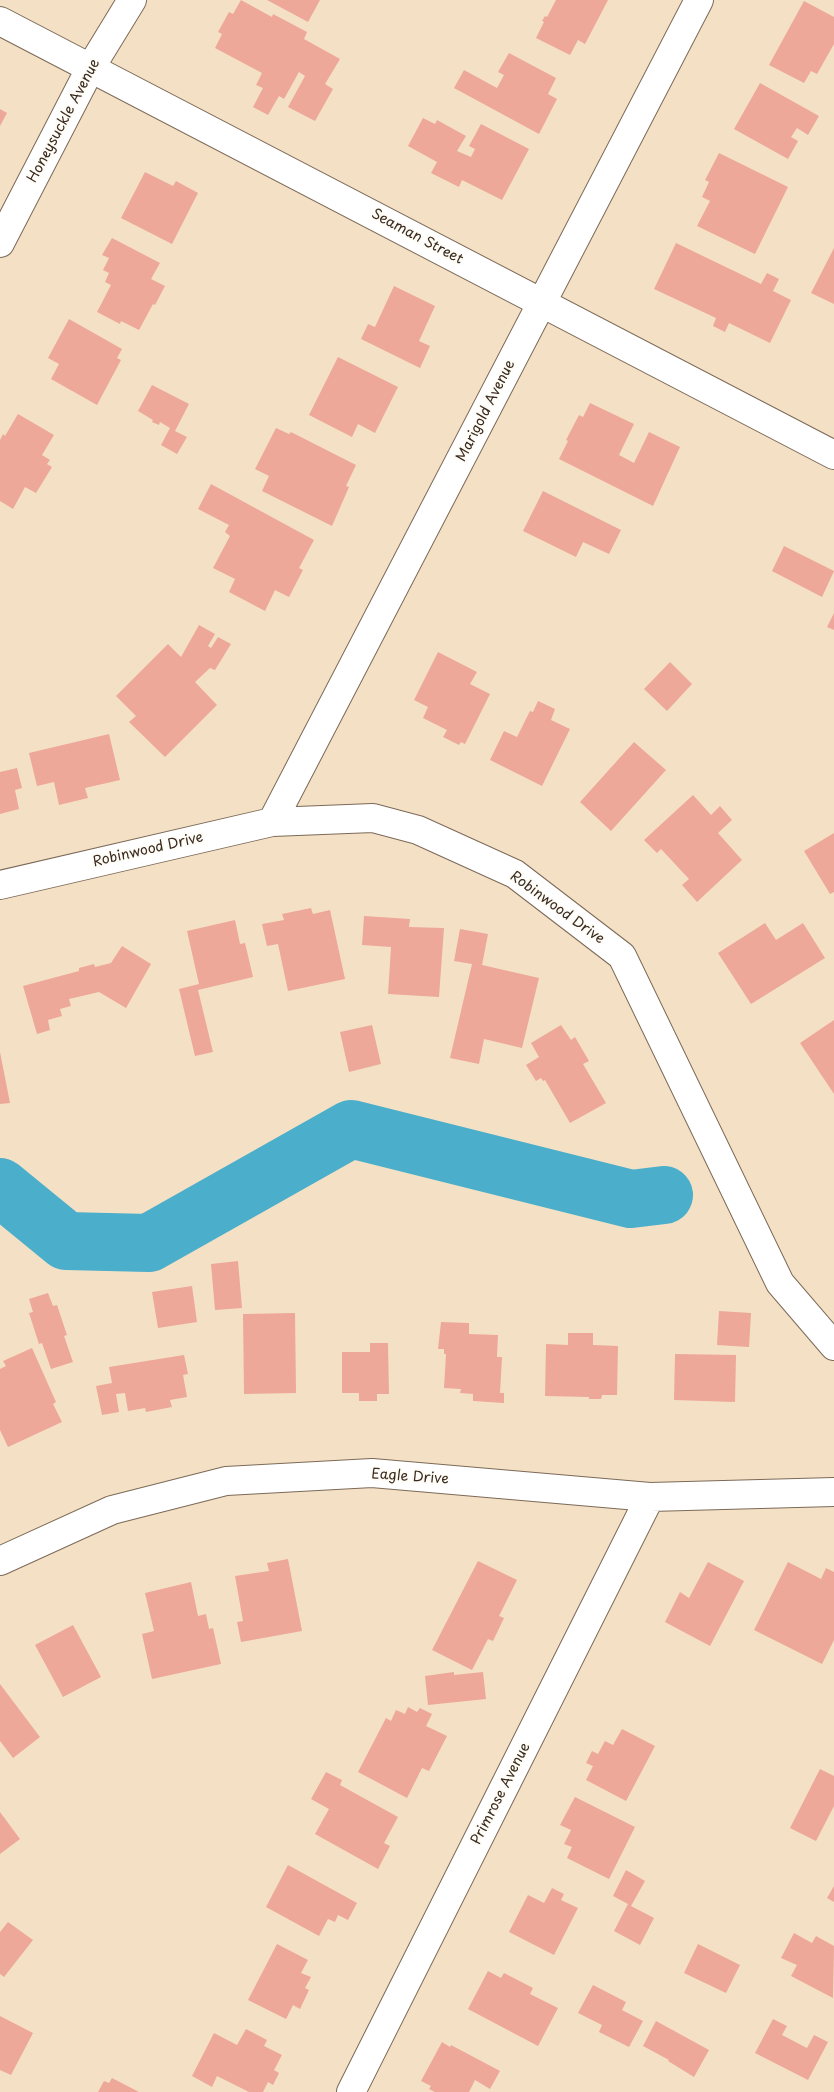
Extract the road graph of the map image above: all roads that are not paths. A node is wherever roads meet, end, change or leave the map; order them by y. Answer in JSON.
{"nodes":[{"id":1,"x":132,"y":0,"type":"edge"},
{"id":2,"x":699,"y":0,"type":"edge"},
{"id":3,"x":0,"y":21,"type":"edge"},
{"id":4,"x":91,"y":67,"type":"junction"},
{"id":5,"x":0,"y":243,"type":"edge"},
{"id":6,"x":542,"y":302,"type":"junction"},
{"id":7,"x":834,"y":455,"type":"edge"},
{"id":8,"x":272,"y":822,"type":"junction"},
{"id":9,"x":0,"y":885,"type":"edge"},
{"id":10,"x":834,"y":1346,"type":"edge"},
{"id":11,"x":834,"y":1492,"type":"edge"},
{"id":12,"x":650,"y":1497,"type":"junction"},
{"id":13,"x":0,"y":1561,"type":"edge"},
{"id":14,"x":351,"y":2092,"type":"edge"}],
"edges":[{"from":1,"to":4,"type":"street","name":"Honeysuckle Avenue"},
{"from":2,"to":6,"type":"street","name":"Marigold Avenue"},
{"from":3,"to":4,"type":"street","name":"Seaman Street"},
{"from":4,"to":5,"type":"street","name":"Honeysuckle Avenue"},
{"from":4,"to":6,"type":"street","name":"Seaman Street"},
{"from":6,"to":7,"type":"street","name":"Seaman Street"},
{"from":6,"to":8,"type":"street","name":"Marigold Avenue"},
{"from":8,"to":9,"type":"street","name":"Robinwood Drive"},
{"from":8,"to":10,"type":"street","name":"Robinwood Drive"},
{"from":11,"to":12,"type":"street","name":"Eagle Drive"},
{"from":12,"to":13,"type":"street","name":"Eagle Drive"},
{"from":12,"to":14,"type":"street","name":"Primrose Avenue"}]}
